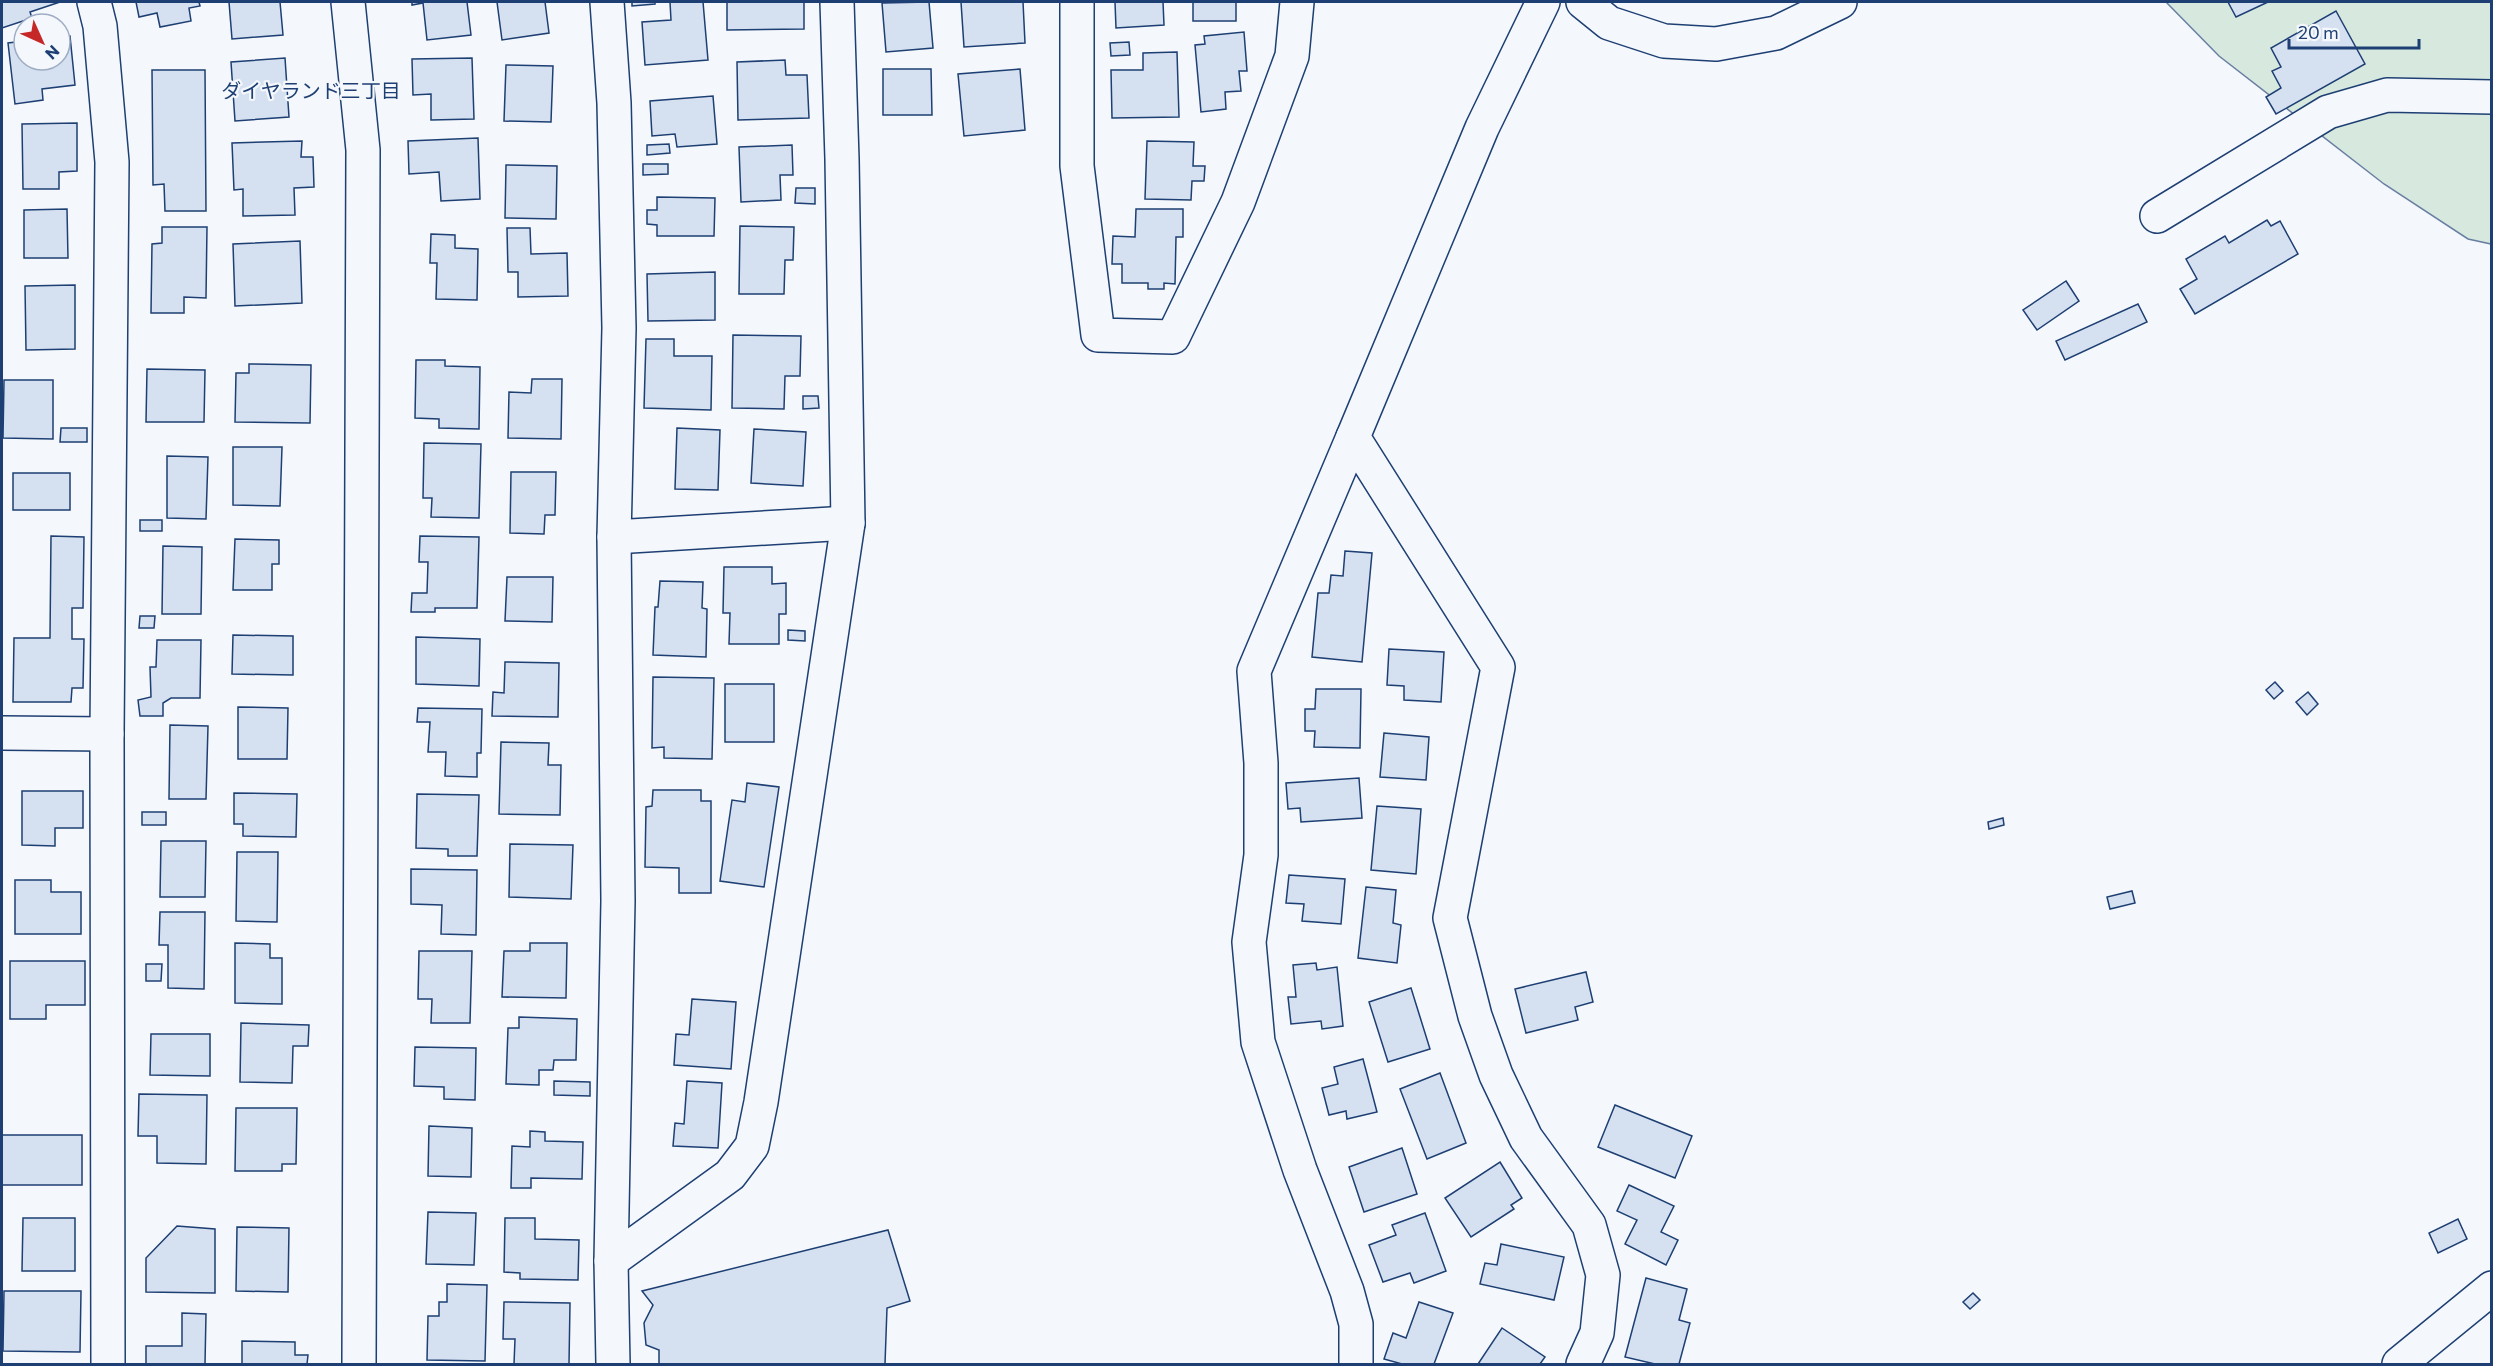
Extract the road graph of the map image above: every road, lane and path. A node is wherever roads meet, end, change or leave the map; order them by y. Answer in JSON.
{"nodes":[{"id":1,"x":94,"y":2,"type":"edge"},
{"id":2,"x":348,"y":2,"type":"edge"},
{"id":3,"x":607,"y":2,"type":"edge"},
{"id":4,"x":837,"y":2,"type":"edge"},
{"id":5,"x":1077,"y":2,"type":"edge"},
{"id":6,"x":1297,"y":2,"type":"edge"},
{"id":7,"x":1543,"y":2,"type":"edge"},
{"id":8,"x":1583,"y":2,"type":"edge"},
{"id":9,"x":1840,"y":2,"type":"edge"},
{"id":10,"x":2492,"y":97,"type":"edge"},
{"id":11,"x":2157,"y":216,"type":"dead end"},
{"id":12,"x":1353,"y":437,"type":"junction"},
{"id":13,"x":848,"y":523,"type":"junction"},
{"id":14,"x":614,"y":537,"type":"junction"},
{"id":15,"x":2,"y":733,"type":"edge"},
{"id":16,"x":107,"y":734,"type":"junction"},
{"id":17,"x":611,"y":1261,"type":"junction"},
{"id":18,"x":2492,"y":1288,"type":"edge"},
{"id":19,"x":108,"y":1365,"type":"edge"},
{"id":20,"x":359,"y":1365,"type":"edge"},
{"id":21,"x":613,"y":1365,"type":"edge"},
{"id":22,"x":1356,"y":1365,"type":"edge"},
{"id":23,"x":1582,"y":1365,"type":"edge"},
{"id":24,"x":2399,"y":1365,"type":"edge"}],
"edges":[{"from":1,"to":16,"type":"street"},
{"from":2,"to":20,"type":"street"},
{"from":3,"to":14,"type":"street"},
{"from":4,"to":13,"type":"street"},
{"from":5,"to":6,"type":"street"},
{"from":7,"to":12,"type":"street"},
{"from":8,"to":9,"type":"street"},
{"from":10,"to":11,"type":"street"},
{"from":12,"to":22,"type":"street"},
{"from":12,"to":23,"type":"street"},
{"from":13,"to":14,"type":"street"},
{"from":13,"to":17,"type":"street"},
{"from":14,"to":17,"type":"street"},
{"from":15,"to":16,"type":"street"},
{"from":16,"to":19,"type":"street"},
{"from":17,"to":21,"type":"street"},
{"from":18,"to":24,"type":"street"}]}
